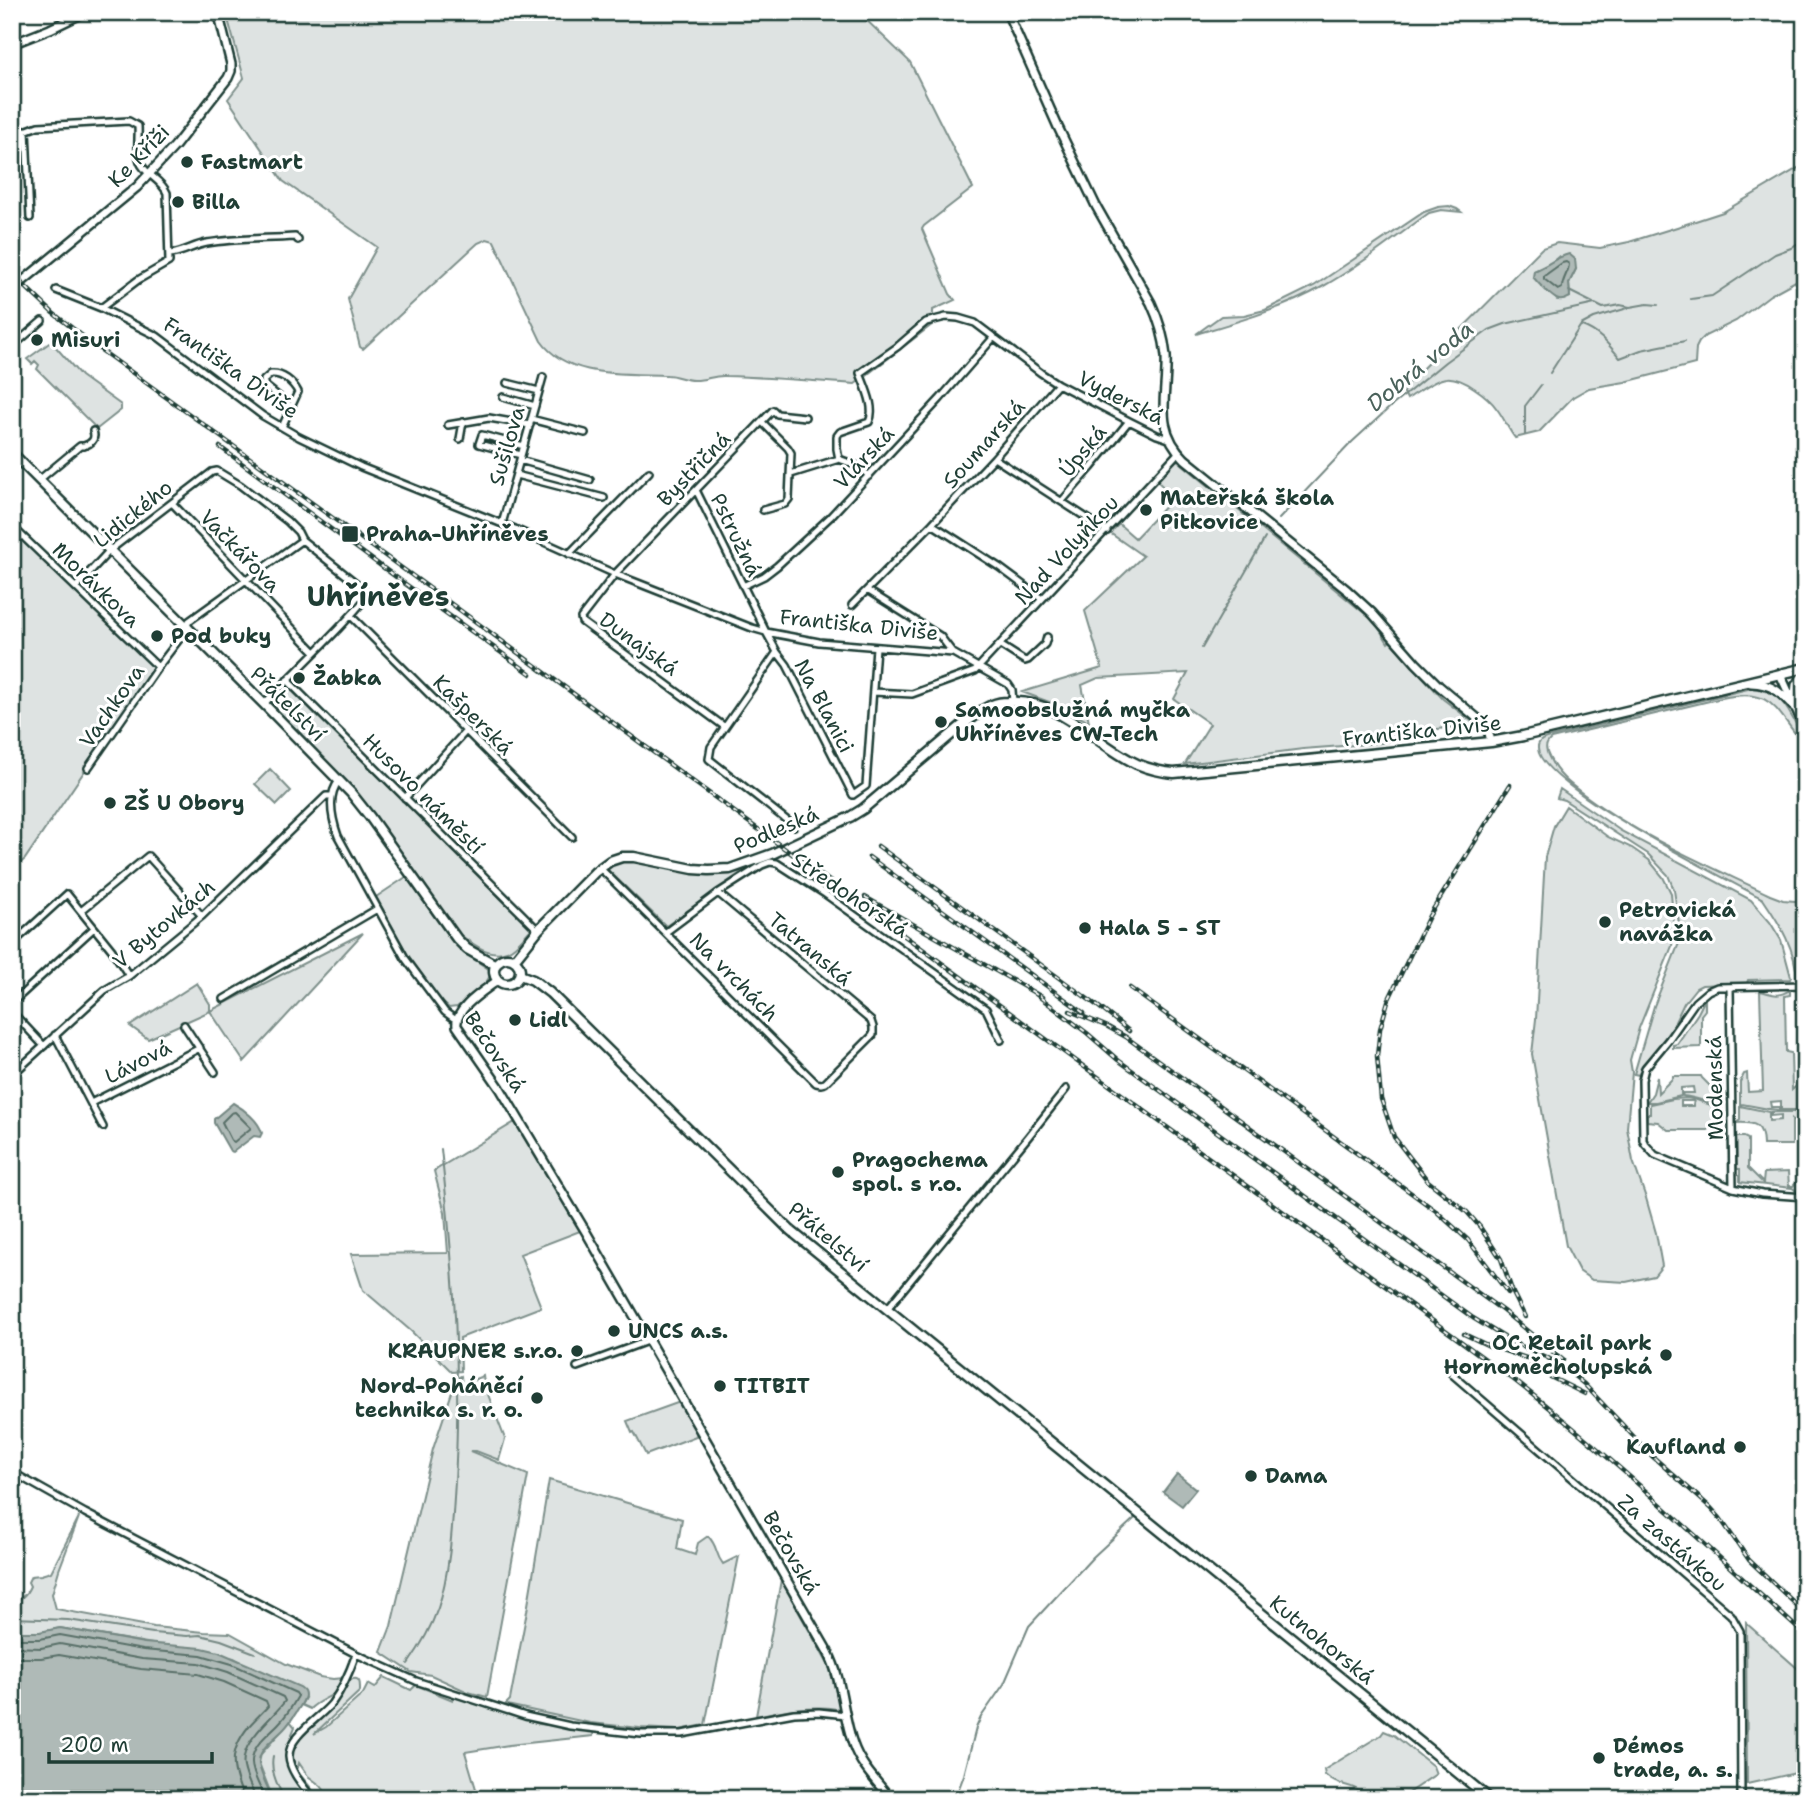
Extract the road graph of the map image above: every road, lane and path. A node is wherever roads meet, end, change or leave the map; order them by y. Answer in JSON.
{"nodes":[{"id":1,"x":85,"y":12,"type":"edge"},
{"id":2,"x":218,"y":12,"type":"edge"},
{"id":3,"x":1007,"y":12,"type":"edge"},
{"id":4,"x":12,"y":44,"type":"edge"},
{"id":5,"x":26,"y":131,"type":"junction"},
{"id":6,"x":12,"y":136,"type":"edge"},
{"id":7,"x":150,"y":174,"type":"junction"},
{"id":8,"x":30,"y":218,"type":"dead end"},
{"id":9,"x":298,"y":240,"type":"dead end"},
{"id":10,"x":170,"y":254,"type":"junction"},
{"id":11,"x":12,"y":290,"type":"edge"},
{"id":12,"x":56,"y":290,"type":"dead end"},
{"id":13,"x":101,"y":308,"type":"junction"},
{"id":14,"x":42,"y":321,"type":"dead end"},
{"id":15,"x":994,"y":337,"type":"junction"},
{"id":16,"x":12,"y":347,"type":"edge"},
{"id":17,"x":543,"y":377,"type":"dead end"},
{"id":18,"x":507,"y":383,"type":"dead end"},
{"id":19,"x":1058,"y":384,"type":"junction"},
{"id":20,"x":539,"y":391,"type":"junction"},
{"id":21,"x":503,"y":397,"type":"dead end"},
{"id":22,"x":535,"y":405,"type":"junction"},
{"id":23,"x":290,"y":408,"type":"junction"},
{"id":24,"x":805,"y":417,"type":"dead end"},
{"id":25,"x":1129,"y":421,"type":"junction"},
{"id":26,"x":463,"y":422,"type":"junction"},
{"id":27,"x":531,"y":422,"type":"junction"},
{"id":28,"x":762,"y":422,"type":"junction"},
{"id":29,"x":447,"y":425,"type":"dead end"},
{"id":30,"x":282,"y":427,"type":"junction"},
{"id":31,"x":93,"y":431,"type":"dead end"},
{"id":32,"x":585,"y":433,"type":"dead end"},
{"id":33,"x":460,"y":439,"type":"dead end"},
{"id":34,"x":1169,"y":439,"type":"junction"},
{"id":35,"x":524,"y":446,"type":"junction"},
{"id":36,"x":12,"y":453,"type":"edge"},
{"id":37,"x":1178,"y":453,"type":"junction"},
{"id":38,"x":521,"y":458,"type":"junction"},
{"id":39,"x":994,"y":458,"type":"junction"},
{"id":40,"x":839,"y":459,"type":"junction"},
{"id":41,"x":649,"y":472,"type":"dead end"},
{"id":42,"x":791,"y":474,"type":"junction"},
{"id":43,"x":516,"y":475,"type":"junction"},
{"id":44,"x":869,"y":476,"type":"junction"},
{"id":45,"x":39,"y":480,"type":"junction"},
{"id":46,"x":590,"y":480,"type":"dead end"},
{"id":47,"x":696,"y":490,"type":"junction"},
{"id":48,"x":604,"y":498,"type":"dead end"},
{"id":49,"x":1062,"y":501,"type":"junction"},
{"id":50,"x":172,"y":503,"type":"junction"},
{"id":51,"x":763,"y":510,"type":"dead end"},
{"id":52,"x":502,"y":524,"type":"junction"},
{"id":53,"x":932,"y":524,"type":"junction"},
{"id":54,"x":12,"y":526,"type":"edge"},
{"id":55,"x":1107,"y":531,"type":"junction"},
{"id":56,"x":302,"y":540,"type":"junction"},
{"id":57,"x":110,"y":550,"type":"junction"},
{"id":58,"x":569,"y":554,"type":"junction"},
{"id":59,"x":614,"y":574,"type":"junction"},
{"id":60,"x":246,"y":579,"type":"junction"},
{"id":61,"x":743,"y":586,"type":"junction"},
{"id":62,"x":76,"y":587,"type":"junction"},
{"id":63,"x":867,"y":590,"type":"junction"},
{"id":64,"x":1042,"y":599,"type":"junction"},
{"id":65,"x":852,"y":606,"type":"dead end"},
{"id":66,"x":351,"y":615,"type":"junction"},
{"id":67,"x":187,"y":627,"type":"junction"},
{"id":68,"x":766,"y":632,"type":"junction"},
{"id":69,"x":1047,"y":637,"type":"dead end"},
{"id":70,"x":1000,"y":645,"type":"junction"},
{"id":71,"x":876,"y":647,"type":"junction"},
{"id":72,"x":315,"y":652,"type":"junction"},
{"id":73,"x":777,"y":652,"type":"junction"},
{"id":74,"x":953,"y":653,"type":"junction"},
{"id":75,"x":158,"y":667,"type":"junction"},
{"id":76,"x":979,"y":669,"type":"junction"},
{"id":77,"x":1805,"y":670,"type":"edge"},
{"id":78,"x":1780,"y":674,"type":"junction"},
{"id":79,"x":287,"y":680,"type":"junction"},
{"id":80,"x":1733,"y":685,"type":"junction"},
{"id":81,"x":873,"y":692,"type":"junction"},
{"id":82,"x":1013,"y":702,"type":"junction"},
{"id":83,"x":264,"y":704,"type":"junction"},
{"id":84,"x":1794,"y":707,"type":"junction"},
{"id":85,"x":725,"y":727,"type":"junction"},
{"id":86,"x":1805,"y":727,"type":"edge"},
{"id":87,"x":466,"y":731,"type":"junction"},
{"id":88,"x":1490,"y":742,"type":"junction"},
{"id":89,"x":88,"y":768,"type":"dead end"},
{"id":90,"x":339,"y":781,"type":"junction"},
{"id":91,"x":332,"y":796,"type":"junction"},
{"id":92,"x":405,"y":798,"type":"junction"},
{"id":93,"x":794,"y":826,"type":"dead end"},
{"id":94,"x":572,"y":837,"type":"dead end"},
{"id":95,"x":600,"y":867,"type":"junction"},
{"id":96,"x":718,"y":893,"type":"junction"},
{"id":97,"x":377,"y":909,"type":"junction"},
{"id":98,"x":81,"y":911,"type":"junction"},
{"id":99,"x":202,"y":916,"type":"junction"},
{"id":100,"x":94,"y":928,"type":"junction"},
{"id":101,"x":538,"y":930,"type":"junction"},
{"id":102,"x":666,"y":932,"type":"junction"},
{"id":103,"x":12,"y":944,"type":"edge"},
{"id":104,"x":514,"y":960,"type":"junction"},
{"id":105,"x":496,"y":965,"type":"junction"},
{"id":106,"x":520,"y":975,"type":"junction"},
{"id":107,"x":129,"y":976,"type":"junction"},
{"id":108,"x":498,"y":980,"type":"junction"},
{"id":109,"x":1805,"y":985,"type":"edge"},
{"id":110,"x":1730,"y":987,"type":"junction"},
{"id":111,"x":224,"y":999,"type":"dead end"},
{"id":112,"x":12,"y":1003,"type":"edge"},
{"id":113,"x":12,"y":1012,"type":"edge"},
{"id":114,"x":456,"y":1020,"type":"junction"},
{"id":115,"x":184,"y":1025,"type":"dead end"},
{"id":116,"x":55,"y":1035,"type":"junction"},
{"id":117,"x":1000,"y":1040,"type":"dead end"},
{"id":118,"x":44,"y":1046,"type":"junction"},
{"id":119,"x":200,"y":1048,"type":"junction"},
{"id":120,"x":847,"y":1062,"type":"joint"},
{"id":121,"x":215,"y":1072,"type":"dead end"},
{"id":122,"x":12,"y":1075,"type":"edge"},
{"id":123,"x":1066,"y":1088,"type":"dead end"},
{"id":124,"x":91,"y":1103,"type":"junction"},
{"id":125,"x":103,"y":1127,"type":"dead end"},
{"id":126,"x":1733,"y":1188,"type":"junction"},
{"id":127,"x":1805,"y":1197,"type":"edge"},
{"id":128,"x":887,"y":1309,"type":"junction"},
{"id":129,"x":650,"y":1340,"type":"junction"},
{"id":130,"x":577,"y":1367,"type":"dead end"},
{"id":131,"x":1452,"y":1374,"type":"dead end"},
{"id":132,"x":12,"y":1472,"type":"edge"},
{"id":133,"x":1132,"y":1508,"type":"joint"},
{"id":134,"x":356,"y":1654,"type":"junction"},
{"id":135,"x":846,"y":1715,"type":"junction"},
{"id":136,"x":313,"y":1799,"type":"edge"},
{"id":137,"x":891,"y":1799,"type":"edge"},
{"id":138,"x":1490,"y":1799,"type":"edge"},
{"id":139,"x":1741,"y":1799,"type":"edge"}],
"edges":[{"from":1,"to":4,"type":"street"},
{"from":2,"to":7,"type":"street","name":"Ke Kříži"},
{"from":3,"to":34,"type":"street"},
{"from":5,"to":6,"type":"street"},
{"from":5,"to":7,"type":"street"},
{"from":5,"to":8,"type":"street"},
{"from":7,"to":10,"type":"street"},
{"from":7,"to":11,"type":"street","name":"Ke Kříži"},
{"from":9,"to":10,"type":"street"},
{"from":10,"to":13,"type":"street"},
{"from":12,"to":13,"type":"street","name":"Františka Diviše"},
{"from":13,"to":30,"type":"street","name":"Františka Diviše"},
{"from":14,"to":16,"type":"street"},
{"from":15,"to":19,"type":"street","name":"Vyderská"},
{"from":15,"to":40,"type":"street","name":"Vyderská"},
{"from":15,"to":44,"type":"street","name":"Vlárská"},
{"from":17,"to":20,"type":"street","name":"Sušilova"},
{"from":18,"to":20,"type":"street"},
{"from":19,"to":25,"type":"street","name":"Vyderská"},
{"from":19,"to":39,"type":"street","name":"Soumarská"},
{"from":20,"to":22,"type":"street","name":"Sušilova"},
{"from":21,"to":22,"type":"street"},
{"from":22,"to":27,"type":"street","name":"Sušilova"},
{"from":23,"to":23,"type":"street"},
{"from":23,"to":30,"type":"street"},
{"from":24,"to":28,"type":"street"},
{"from":25,"to":34,"type":"street","name":"Vyderská"},
{"from":25,"to":49,"type":"street","name":"Úpská"},
{"from":26,"to":27,"type":"street"},
{"from":26,"to":29,"type":"street"},
{"from":26,"to":33,"type":"street"},
{"from":27,"to":32,"type":"street"},
{"from":27,"to":35,"type":"street","name":"Sušilova"},
{"from":28,"to":42,"type":"street"},
{"from":28,"to":47,"type":"street","name":"Bystřičná"},
{"from":30,"to":52,"type":"street","name":"Františka Diviše"},
{"from":31,"to":45,"type":"street"},
{"from":34,"to":37,"type":"street"},
{"from":35,"to":38,"type":"street","name":"Sušilova"},
{"from":35,"to":38,"type":"street"},
{"from":36,"to":45,"type":"main road","name":"Přátelství"},
{"from":37,"to":55,"type":"street","name":"Nad Volyňkou"},
{"from":37,"to":88,"type":"street"},
{"from":38,"to":43,"type":"street","name":"Sušilova"},
{"from":38,"to":46,"type":"street"},
{"from":39,"to":49,"type":"street"},
{"from":39,"to":53,"type":"street","name":"Soumarská"},
{"from":40,"to":42,"type":"street"},
{"from":40,"to":44,"type":"street"},
{"from":41,"to":58,"type":"street"},
{"from":42,"to":51,"type":"street"},
{"from":43,"to":48,"type":"street"},
{"from":43,"to":52,"type":"street","name":"Sušilova"},
{"from":44,"to":61,"type":"street","name":"Vlárská"},
{"from":45,"to":57,"type":"main road","name":"Přátelství"},
{"from":47,"to":59,"type":"street","name":"Bystřičná"},
{"from":47,"to":61,"type":"street","name":"Pstružná"},
{"from":49,"to":55,"type":"street"},
{"from":50,"to":56,"type":"street","name":"Lidického"},
{"from":50,"to":57,"type":"street","name":"Lidického"},
{"from":50,"to":60,"type":"street","name":"Vačkářova"},
{"from":52,"to":58,"type":"street","name":"Františka Diviše"},
{"from":53,"to":63,"type":"street","name":"Soumarská"},
{"from":53,"to":64,"type":"street"},
{"from":54,"to":62,"type":"street","name":"Morávkova"},
{"from":55,"to":64,"type":"street","name":"Nad Volyňkou"},
{"from":56,"to":60,"type":"street","name":"Vachkova"},
{"from":56,"to":66,"type":"street"},
{"from":57,"to":62,"type":"street","name":"Lidického"},
{"from":57,"to":67,"type":"main road","name":"Přátelství"},
{"from":58,"to":59,"type":"street","name":"Františka Diviše"},
{"from":59,"to":68,"type":"street","name":"Františka Diviše"},
{"from":59,"to":85,"type":"street","name":"Dunajská"},
{"from":60,"to":67,"type":"street","name":"Vachkova"},
{"from":60,"to":72,"type":"street","name":"Vačkářova"},
{"from":61,"to":68,"type":"street","name":"Pstružná"},
{"from":62,"to":75,"type":"street","name":"Morávkova"},
{"from":63,"to":65,"type":"street","name":"Soumarská"},
{"from":63,"to":74,"type":"street"},
{"from":64,"to":70,"type":"street","name":"Nad Volyňkou"},
{"from":66,"to":72,"type":"street"},
{"from":66,"to":87,"type":"street","name":"Kašperská"},
{"from":67,"to":75,"type":"street","name":"Vachkova"},
{"from":67,"to":83,"type":"main road","name":"Přátelství"},
{"from":68,"to":71,"type":"street","name":"Františka Diviše"},
{"from":68,"to":73,"type":"street","name":"Na Blanici"},
{"from":69,"to":70,"type":"street"},
{"from":70,"to":76,"type":"street","name":"Nad Volyňkou"},
{"from":71,"to":74,"type":"street","name":"Františka Diviše"},
{"from":71,"to":81,"type":"street"},
{"from":72,"to":79,"type":"street"},
{"from":73,"to":81,"type":"street","name":"Na Blanici"},
{"from":73,"to":85,"type":"street"},
{"from":74,"to":76,"type":"street","name":"Františka Diviše"},
{"from":75,"to":89,"type":"street","name":"Vachkova"},
{"from":76,"to":81,"type":"street"},
{"from":76,"to":82,"type":"street","name":"Františka Diviše"},
{"from":77,"to":78,"type":"main road","name":"Františka Diviše"},
{"from":77,"to":84,"type":"street"},
{"from":78,"to":80,"type":"main road","name":"Františka Diviše"},
{"from":78,"to":84,"type":"street"},
{"from":79,"to":83,"type":"street"},
{"from":79,"to":92,"type":"street","name":"Husovo náměstí"},
{"from":80,"to":84,"type":"street"},
{"from":80,"to":88,"type":"main road","name":"Františka Diviše"},
{"from":82,"to":88,"type":"main road","name":"Františka Diviše"},
{"from":82,"to":95,"type":"main road","name":"Podleská"},
{"from":83,"to":90,"type":"main road","name":"Přátelství"},
{"from":84,"to":86,"type":"street"},
{"from":85,"to":93,"type":"street"},
{"from":87,"to":92,"type":"street"},
{"from":87,"to":94,"type":"street","name":"Kašperská"},
{"from":90,"to":91,"type":"street"},
{"from":90,"to":105,"type":"main road","name":"Přátelství"},
{"from":91,"to":97,"type":"street","name":"Bečovská"},
{"from":91,"to":99,"type":"street","name":"V Bytovkách"},
{"from":92,"to":101,"type":"street","name":"Husovo náměstí"},
{"from":95,"to":101,"type":"main road"},
{"from":95,"to":102,"type":"street","name":"Na vrchách"},
{"from":96,"to":102,"type":"street","name":"Středohorská"},
{"from":96,"to":117,"type":"street","name":"Středohorská"},
{"from":96,"to":120,"type":"street","name":"Tatranská"},
{"from":97,"to":111,"type":"street"},
{"from":97,"to":114,"type":"street","name":"Bečovská"},
{"from":98,"to":99,"type":"street"},
{"from":98,"to":100,"type":"street"},
{"from":98,"to":103,"type":"street"},
{"from":99,"to":107,"type":"street","name":"V Bytovkách"},
{"from":100,"to":107,"type":"street"},
{"from":100,"to":112,"type":"street"},
{"from":101,"to":104,"type":"main road"},
{"from":102,"to":120,"type":"street","name":"Na vrchách"},
{"from":104,"to":105,"type":"main road"},
{"from":104,"to":106,"type":"main road"},
{"from":105,"to":108,"type":"main road"},
{"from":106,"to":108,"type":"main road"},
{"from":106,"to":128,"type":"main road","name":"Přátelství"},
{"from":107,"to":116,"type":"street","name":"V Bytovkách"},
{"from":108,"to":114,"type":"street"},
{"from":109,"to":110,"type":"street"},
{"from":110,"to":126,"type":"street","name":"Modenská"},
{"from":110,"to":126,"type":"street"},
{"from":113,"to":118,"type":"street"},
{"from":114,"to":129,"type":"street","name":"Bečovská"},
{"from":115,"to":119,"type":"street","name":"Lávová"},
{"from":116,"to":118,"type":"street","name":"V Bytovkách"},
{"from":116,"to":124,"type":"street"},
{"from":118,"to":122,"type":"street","name":"V Bytovkách"},
{"from":119,"to":121,"type":"street","name":"Lávová"},
{"from":119,"to":124,"type":"street","name":"Lávová"},
{"from":123,"to":128,"type":"street"},
{"from":124,"to":125,"type":"street"},
{"from":126,"to":127,"type":"street"},
{"from":128,"to":133,"type":"main road","name":"Přátelství"},
{"from":129,"to":130,"type":"street"},
{"from":129,"to":135,"type":"street","name":"Bečovská"},
{"from":131,"to":139,"type":"street","name":"Za zastávkou"},
{"from":132,"to":134,"type":"street"},
{"from":133,"to":138,"type":"main road","name":"Kutnohorská"},
{"from":134,"to":135,"type":"street"},
{"from":134,"to":136,"type":"street"},
{"from":135,"to":137,"type":"street","name":"Bečovská"}]}
